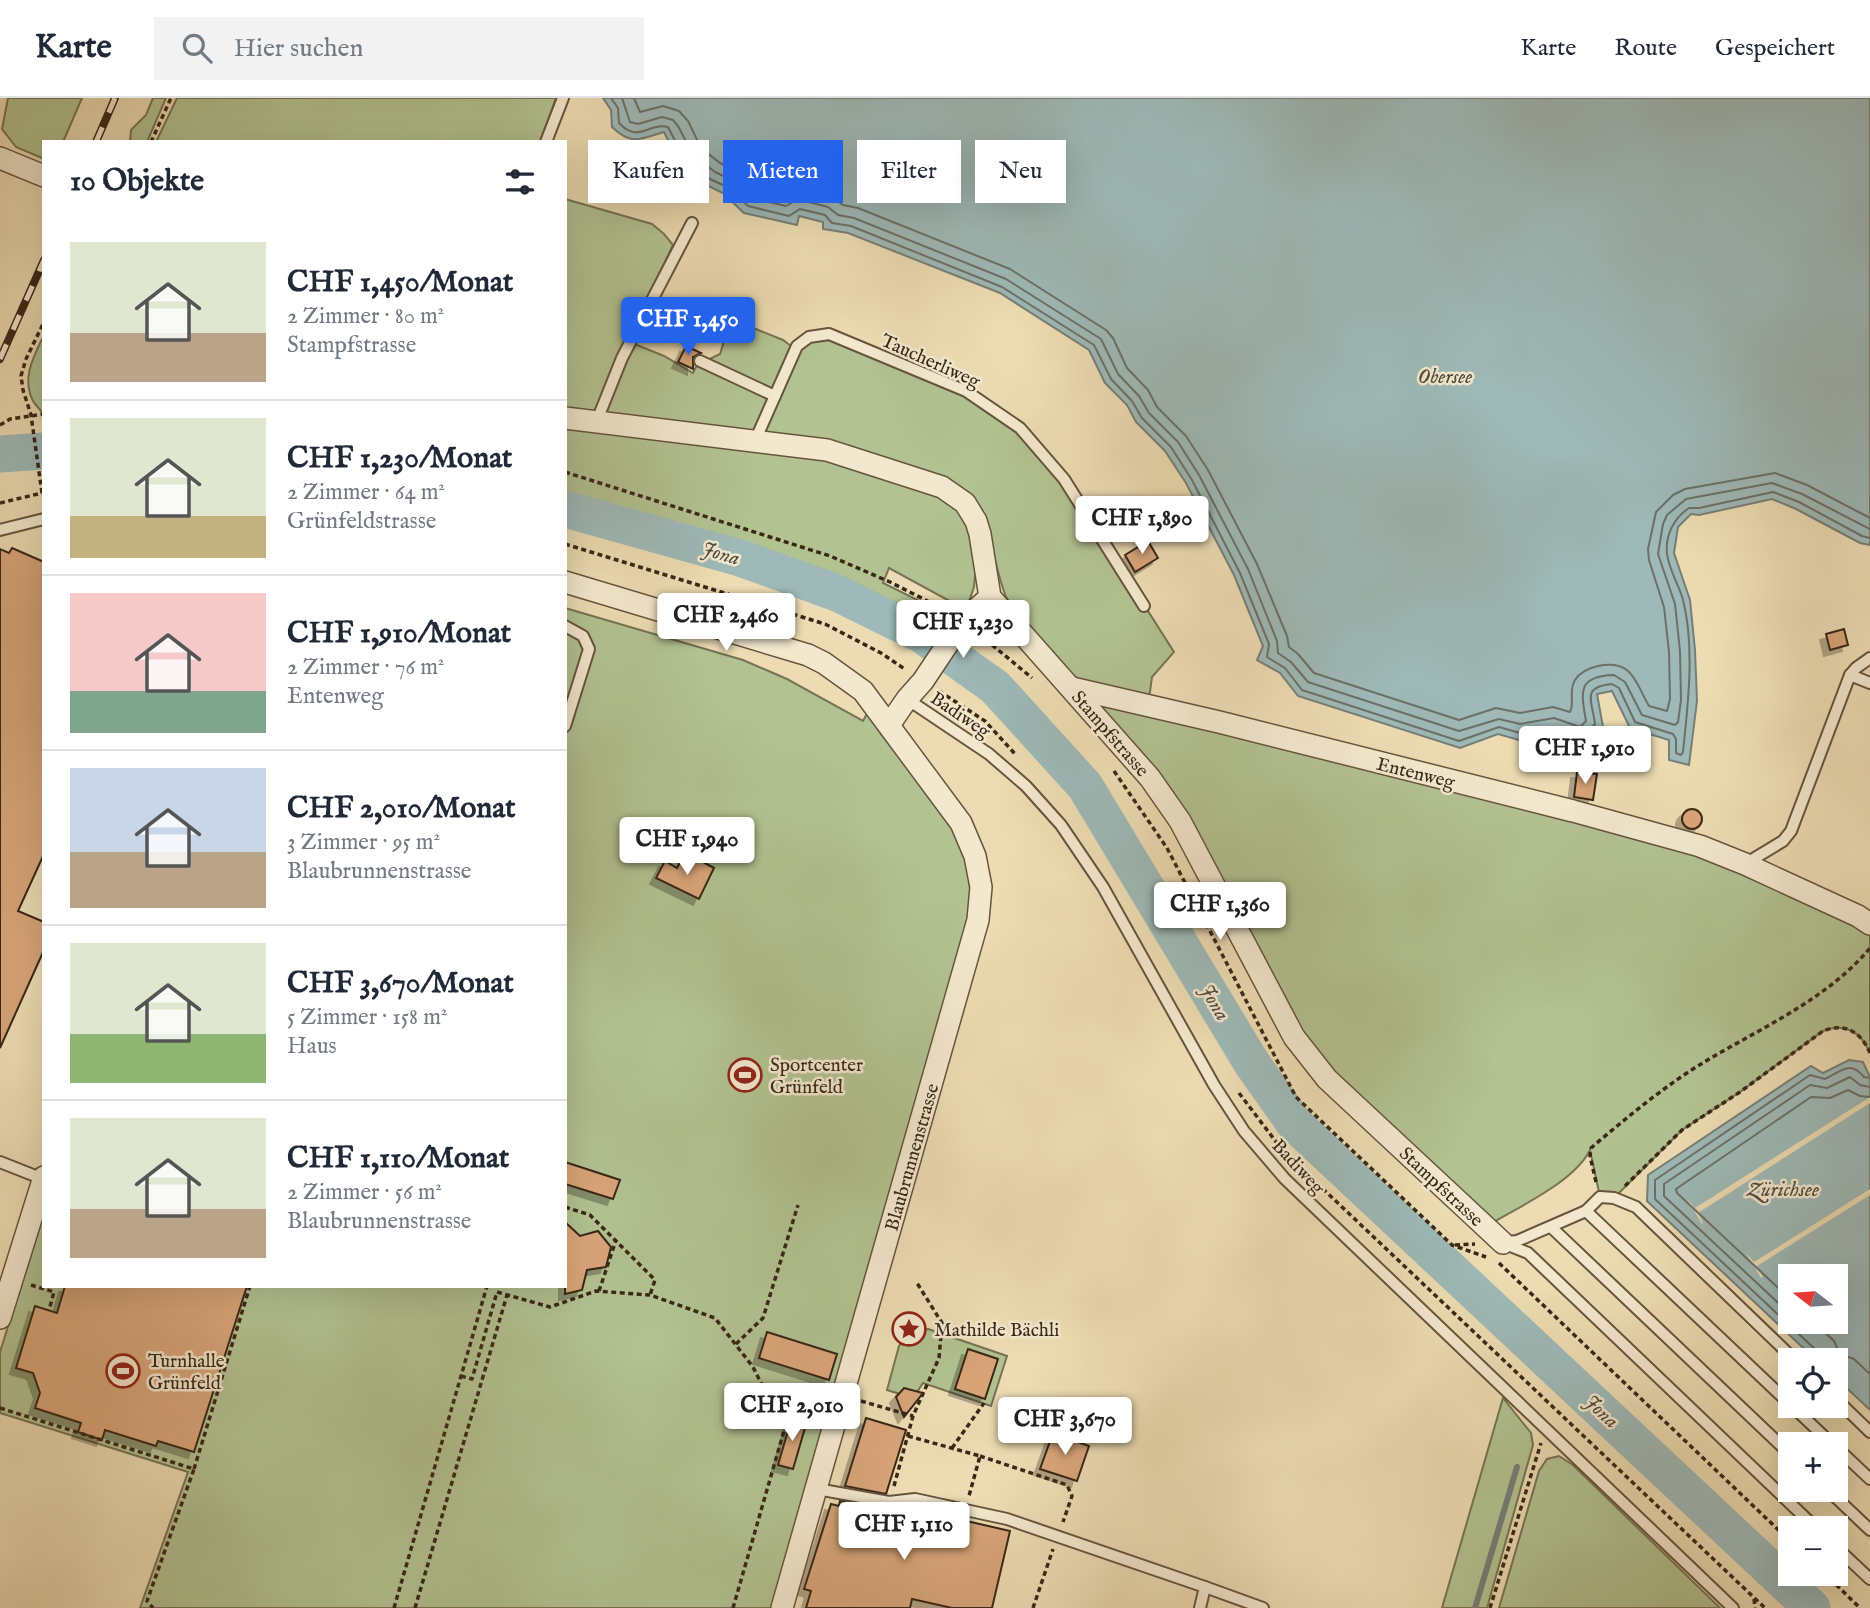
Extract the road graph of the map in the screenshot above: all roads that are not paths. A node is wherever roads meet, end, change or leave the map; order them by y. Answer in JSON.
{"nodes":[{"id":1,"x":563,"y":98,"type":"edge"},
{"id":2,"x":547,"y":140,"type":"edge"},
{"id":3,"x":0,"y":158,"type":"edge"},
{"id":4,"x":42,"y":175,"type":"edge"},
{"id":5,"x":692,"y":223,"type":"dead end"},
{"id":6,"x":700,"y":361,"type":"dead end"},
{"id":7,"x":775,"y":396,"type":"junction"},
{"id":8,"x":567,"y":418,"type":"edge"},
{"id":9,"x":596,"y":423,"type":"junction"},
{"id":10,"x":755,"y":441,"type":"junction"},
{"id":11,"x":42,"y":520,"type":"edge"},
{"id":12,"x":0,"y":530,"type":"edge"},
{"id":13,"x":567,"y":583,"type":"edge"},
{"id":14,"x":990,"y":597,"type":"junction"},
{"id":15,"x":1144,"y":607,"type":"dead end"},
{"id":16,"x":567,"y":627,"type":"edge"},
{"id":17,"x":1870,"y":659,"type":"edge"},
{"id":18,"x":1850,"y":676,"type":"junction"},
{"id":19,"x":1870,"y":683,"type":"edge"},
{"id":20,"x":1072,"y":688,"type":"junction"},
{"id":21,"x":907,"y":699,"type":"junction"},
{"id":22,"x":567,"y":720,"type":"edge"},
{"id":23,"x":889,"y":725,"type":"junction"},
{"id":24,"x":1745,"y":864,"type":"junction"},
{"id":25,"x":1870,"y":924,"type":"edge"},
{"id":26,"x":0,"y":1162,"type":"edge"},
{"id":27,"x":42,"y":1178,"type":"edge"},
{"id":28,"x":42,"y":1181,"type":"edge"},
{"id":29,"x":1586,"y":1211,"type":"junction"},
{"id":30,"x":1551,"y":1227,"type":"junction"},
{"id":31,"x":1503,"y":1243,"type":"junction"},
{"id":32,"x":0,"y":1318,"type":"edge"},
{"id":33,"x":1783,"y":1348,"type":"edge"},
{"id":34,"x":1778,"y":1393,"type":"edge"},
{"id":35,"x":1848,"y":1411,"type":"edge"},
{"id":36,"x":1805,"y":1418,"type":"edge"},
{"id":37,"x":1820,"y":1432,"type":"edge"},
{"id":38,"x":1870,"y":1432,"type":"edge"},
{"id":39,"x":1778,"y":1443,"type":"edge"},
{"id":40,"x":1848,"y":1458,"type":"edge"},
{"id":41,"x":1870,"y":1479,"type":"edge"},
{"id":42,"x":817,"y":1489,"type":"junction"},
{"id":43,"x":1841,"y":1502,"type":"edge"},
{"id":44,"x":1802,"y":1516,"type":"edge"},
{"id":45,"x":1870,"y":1530,"type":"edge"},
{"id":46,"x":1848,"y":1558,"type":"edge"},
{"id":47,"x":1870,"y":1579,"type":"edge"},
{"id":48,"x":1205,"y":1587,"type":"junction"},
{"id":49,"x":782,"y":1608,"type":"edge"},
{"id":50,"x":1200,"y":1608,"type":"edge"},
{"id":51,"x":1264,"y":1608,"type":"edge"},
{"id":52,"x":1733,"y":1608,"type":"edge"}],
"edges":[{"from":1,"to":2,"type":"lane"},
{"from":3,"to":4,"type":"street"},
{"from":5,"to":9,"type":"lane"},
{"from":6,"to":7,"type":"lane"},
{"from":7,"to":10,"type":"lane","name":"Taucherliweg"},
{"from":7,"to":15,"type":"lane","name":"Taucherliweg"},
{"from":8,"to":9,"type":"street"},
{"from":9,"to":10,"type":"street"},
{"from":10,"to":14,"type":"street"},
{"from":11,"to":12,"type":"lane"},
{"from":13,"to":23,"type":"street","name":"Blaubrunnenstrasse"},
{"from":14,"to":20,"type":"street","name":"Stampfstrasse"},
{"from":14,"to":21,"type":"street"},
{"from":16,"to":22,"type":"lane"},
{"from":17,"to":18,"type":"lane"},
{"from":18,"to":19,"type":"lane"},
{"from":18,"to":24,"type":"lane"},
{"from":20,"to":24,"type":"street","name":"Entenweg"},
{"from":20,"to":31,"type":"street","name":"Stampfstrasse"},
{"from":21,"to":23,"type":"street"},
{"from":21,"to":52,"type":"lane","name":"Badiweg"},
{"from":23,"to":42,"type":"street","name":"Blaubrunnenstrasse"},
{"from":24,"to":25,"type":"street","name":"Entenweg"},
{"from":26,"to":27,"type":"lane"},
{"from":28,"to":32,"type":"street"},
{"from":29,"to":30,"type":"lane"},
{"from":29,"to":33,"type":"lane"},
{"from":29,"to":34,"type":"lane"},
{"from":30,"to":31,"type":"lane"},
{"from":30,"to":39,"type":"lane"},
{"from":31,"to":44,"type":"lane"},
{"from":35,"to":38,"type":"lane"},
{"from":36,"to":37,"type":"lane"},
{"from":40,"to":41,"type":"lane"},
{"from":42,"to":48,"type":"lane"},
{"from":42,"to":49,"type":"street","name":"Blaubrunnenstrasse"},
{"from":43,"to":45,"type":"lane"},
{"from":46,"to":47,"type":"lane"},
{"from":48,"to":50,"type":"lane"},
{"from":48,"to":51,"type":"lane"}]}
